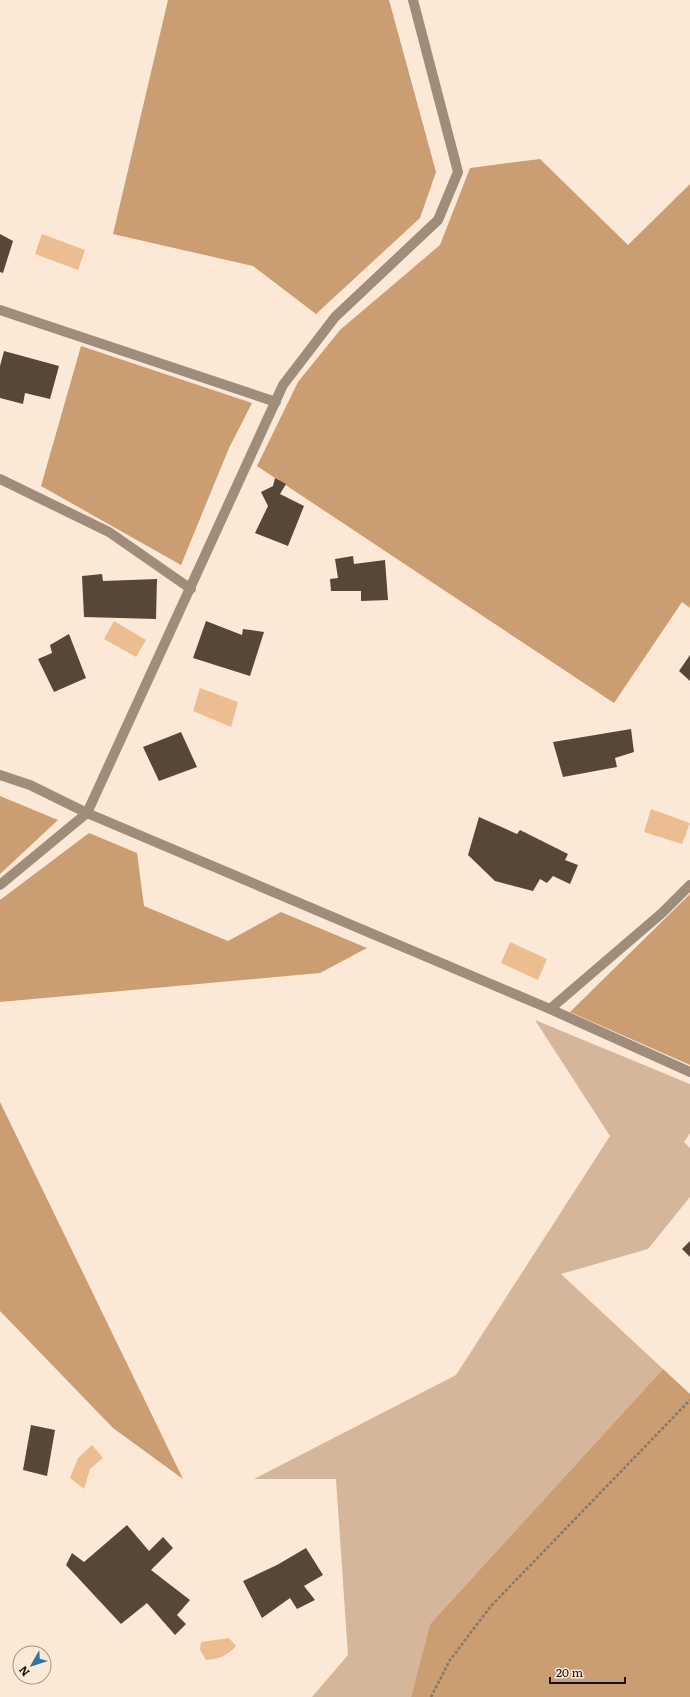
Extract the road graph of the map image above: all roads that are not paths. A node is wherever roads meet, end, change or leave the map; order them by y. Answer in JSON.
{"nodes":[{"id":1,"x":413,"y":0,"type":"edge"},
{"id":2,"x":0,"y":310,"type":"edge"},
{"id":3,"x":276,"y":402,"type":"junction"},
{"id":4,"x":0,"y":479,"type":"edge"},
{"id":5,"x":191,"y":589,"type":"junction"},
{"id":6,"x":0,"y":775,"type":"edge"},
{"id":7,"x":87,"y":813,"type":"junction"},
{"id":8,"x":0,"y":885,"type":"edge"},
{"id":9,"x":690,"y":885,"type":"edge"},
{"id":10,"x":550,"y":1009,"type":"junction"},
{"id":11,"x":690,"y":1072,"type":"edge"}],
"edges":[{"from":1,"to":3,"type":"street"},
{"from":2,"to":3,"type":"street"},
{"from":3,"to":5,"type":"street"},
{"from":4,"to":5,"type":"street"},
{"from":5,"to":7,"type":"street"},
{"from":6,"to":7,"type":"street"},
{"from":7,"to":8,"type":"street"},
{"from":7,"to":10,"type":"street"},
{"from":9,"to":10,"type":"street"},
{"from":10,"to":11,"type":"street"}]}
